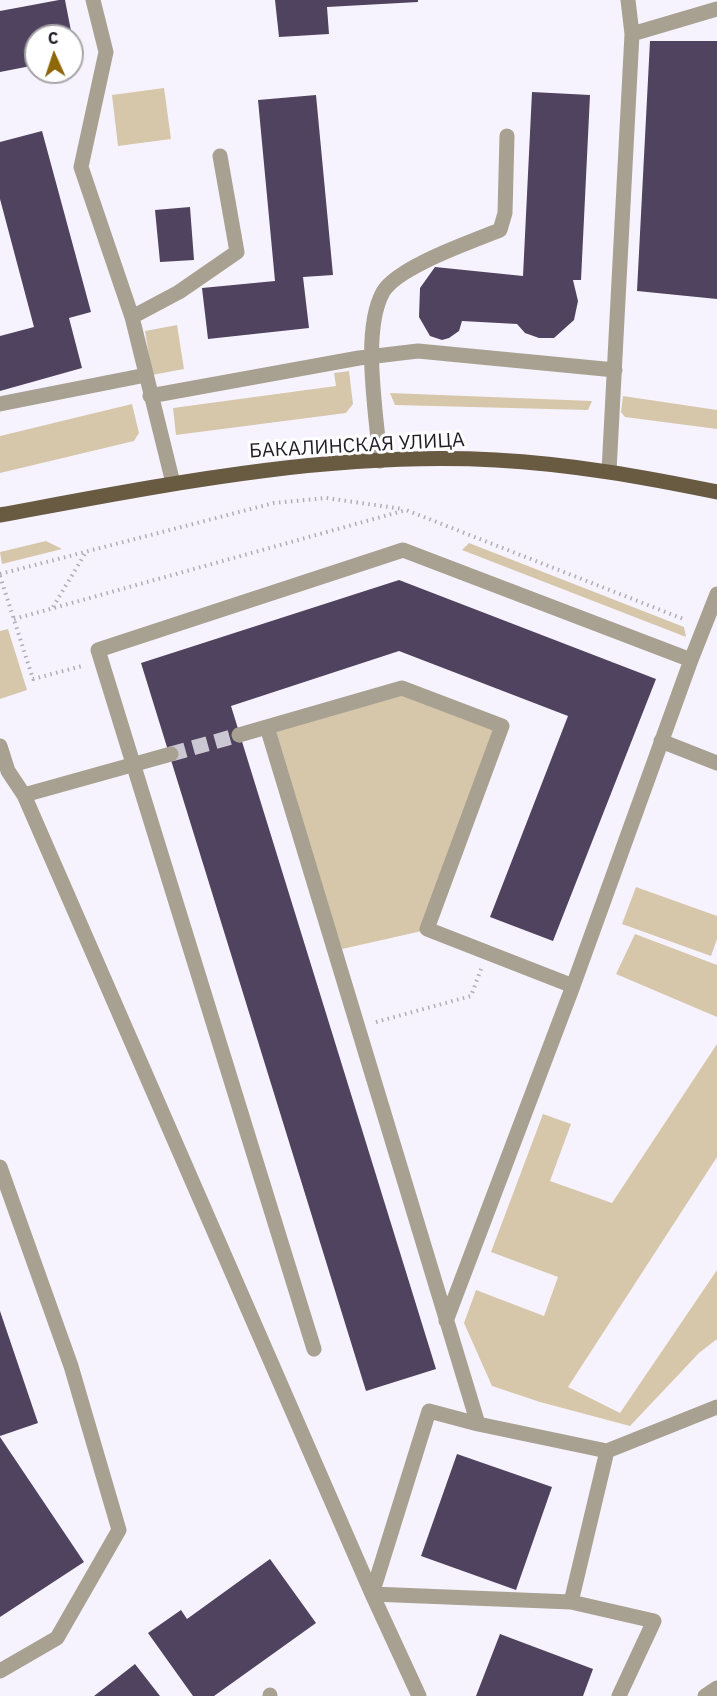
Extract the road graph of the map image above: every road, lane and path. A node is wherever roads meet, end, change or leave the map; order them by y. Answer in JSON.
{"nodes":[{"id":1,"x":93,"y":0,"type":"edge"},
{"id":2,"x":628,"y":0,"type":"edge"},
{"id":3,"x":717,"y":9,"type":"edge"},
{"id":4,"x":632,"y":34,"type":"junction"},
{"id":5,"x":507,"y":136,"type":"dead end"},
{"id":6,"x":220,"y":156,"type":"dead end"},
{"id":7,"x":132,"y":316,"type":"junction"},
{"id":8,"x":372,"y":357,"type":"junction"},
{"id":9,"x":615,"y":370,"type":"junction"},
{"id":10,"x":146,"y":375,"type":"junction"},
{"id":11,"x":150,"y":396,"type":"junction"},
{"id":12,"x":0,"y":404,"type":"edge"},
{"id":13,"x":380,"y":461,"type":"junction"},
{"id":14,"x":609,"y":471,"type":"junction"},
{"id":15,"x":173,"y":483,"type":"junction"},
{"id":16,"x":717,"y":492,"type":"edge"},
{"id":17,"x":406,"y":510,"type":"dead end"},
{"id":18,"x":0,"y":515,"type":"edge"},
{"id":19,"x":86,"y":552,"type":"junction"},
{"id":20,"x":0,"y":575,"type":"edge"},
{"id":21,"x":717,"y":594,"type":"edge"},
{"id":22,"x":53,"y":608,"type":"dead end"},
{"id":23,"x":690,"y":660,"type":"junction"},
{"id":24,"x":101,"y":661,"type":"junction"},
{"id":25,"x":267,"y":727,"type":"junction"},
{"id":26,"x":239,"y":735,"type":"tunnel mouth"},
{"id":27,"x":661,"y":741,"type":"junction"},
{"id":28,"x":0,"y":746,"type":"edge"},
{"id":29,"x":171,"y":754,"type":"tunnel mouth"},
{"id":30,"x":717,"y":763,"type":"edge"},
{"id":31,"x":134,"y":764,"type":"junction"},
{"id":32,"x":4,"y":774,"type":"edge"},
{"id":33,"x":24,"y":795,"type":"junction"},
{"id":34,"x":487,"y":952,"type":"junction"},
{"id":35,"x":573,"y":986,"type":"junction"},
{"id":36,"x":357,"y":1027,"type":"junction"},
{"id":37,"x":0,"y":1167,"type":"edge"},
{"id":38,"x":446,"y":1321,"type":"junction"},
{"id":39,"x":314,"y":1349,"type":"dead end"},
{"id":40,"x":717,"y":1407,"type":"edge"},
{"id":41,"x":478,"y":1425,"type":"junction"},
{"id":42,"x":607,"y":1451,"type":"junction"},
{"id":43,"x":372,"y":1594,"type":"junction"},
{"id":44,"x":571,"y":1602,"type":"junction"},
{"id":45,"x":0,"y":1671,"type":"edge"},
{"id":46,"x":717,"y":1688,"type":"edge"},
{"id":47,"x":419,"y":1696,"type":"edge"},
{"id":48,"x":618,"y":1696,"type":"edge"},
{"id":49,"x":705,"y":1696,"type":"edge"}],
"edges":[{"from":1,"to":7,"type":"lane"},
{"from":2,"to":4,"type":"lane"},
{"from":3,"to":4,"type":"lane"},
{"from":4,"to":9,"type":"lane"},
{"from":5,"to":8,"type":"lane"},
{"from":6,"to":7,"type":"lane"},
{"from":7,"to":10,"type":"lane"},
{"from":8,"to":9,"type":"lane"},
{"from":8,"to":11,"type":"lane"},
{"from":8,"to":13,"type":"lane"},
{"from":9,"to":14,"type":"lane"},
{"from":10,"to":11,"type":"lane"},
{"from":10,"to":12,"type":"lane"},
{"from":11,"to":15,"type":"lane"},
{"from":13,"to":14,"type":"main road","name":"БАКАЛИНСКАЯ УЛИЦА"},
{"from":13,"to":15,"type":"main road","name":"БАКАЛИНСКАЯ УЛИЦА"},
{"from":14,"to":16,"type":"main road","name":"БАКАЛИНСКАЯ УЛИЦА"},
{"from":15,"to":18,"type":"main road","name":"БАКАЛИНСКАЯ УЛИЦА"},
{"from":17,"to":19,"type":"path"},
{"from":19,"to":20,"type":"path"},
{"from":19,"to":22,"type":"path"},
{"from":20,"to":24,"type":"path"},
{"from":21,"to":23,"type":"lane"},
{"from":23,"to":24,"type":"lane"},
{"from":23,"to":27,"type":"lane"},
{"from":24,"to":31,"type":"lane"},
{"from":25,"to":26,"type":"lane"},
{"from":25,"to":34,"type":"lane"},
{"from":25,"to":36,"type":"lane"},
{"from":27,"to":30,"type":"lane"},
{"from":27,"to":35,"type":"lane"},
{"from":28,"to":32,"type":"lane"},
{"from":29,"to":31,"type":"lane"},
{"from":31,"to":33,"type":"lane"},
{"from":31,"to":39,"type":"lane"},
{"from":32,"to":33,"type":"lane"},
{"from":33,"to":43,"type":"lane"},
{"from":34,"to":35,"type":"lane"},
{"from":34,"to":36,"type":"path"},
{"from":35,"to":38,"type":"lane"},
{"from":36,"to":38,"type":"lane"},
{"from":37,"to":45,"type":"lane"},
{"from":38,"to":41,"type":"lane"},
{"from":40,"to":42,"type":"lane"},
{"from":41,"to":42,"type":"lane"},
{"from":41,"to":43,"type":"lane"},
{"from":42,"to":44,"type":"lane"},
{"from":43,"to":44,"type":"lane"},
{"from":43,"to":47,"type":"lane"},
{"from":44,"to":48,"type":"lane"},
{"from":46,"to":49,"type":"lane"}]}
